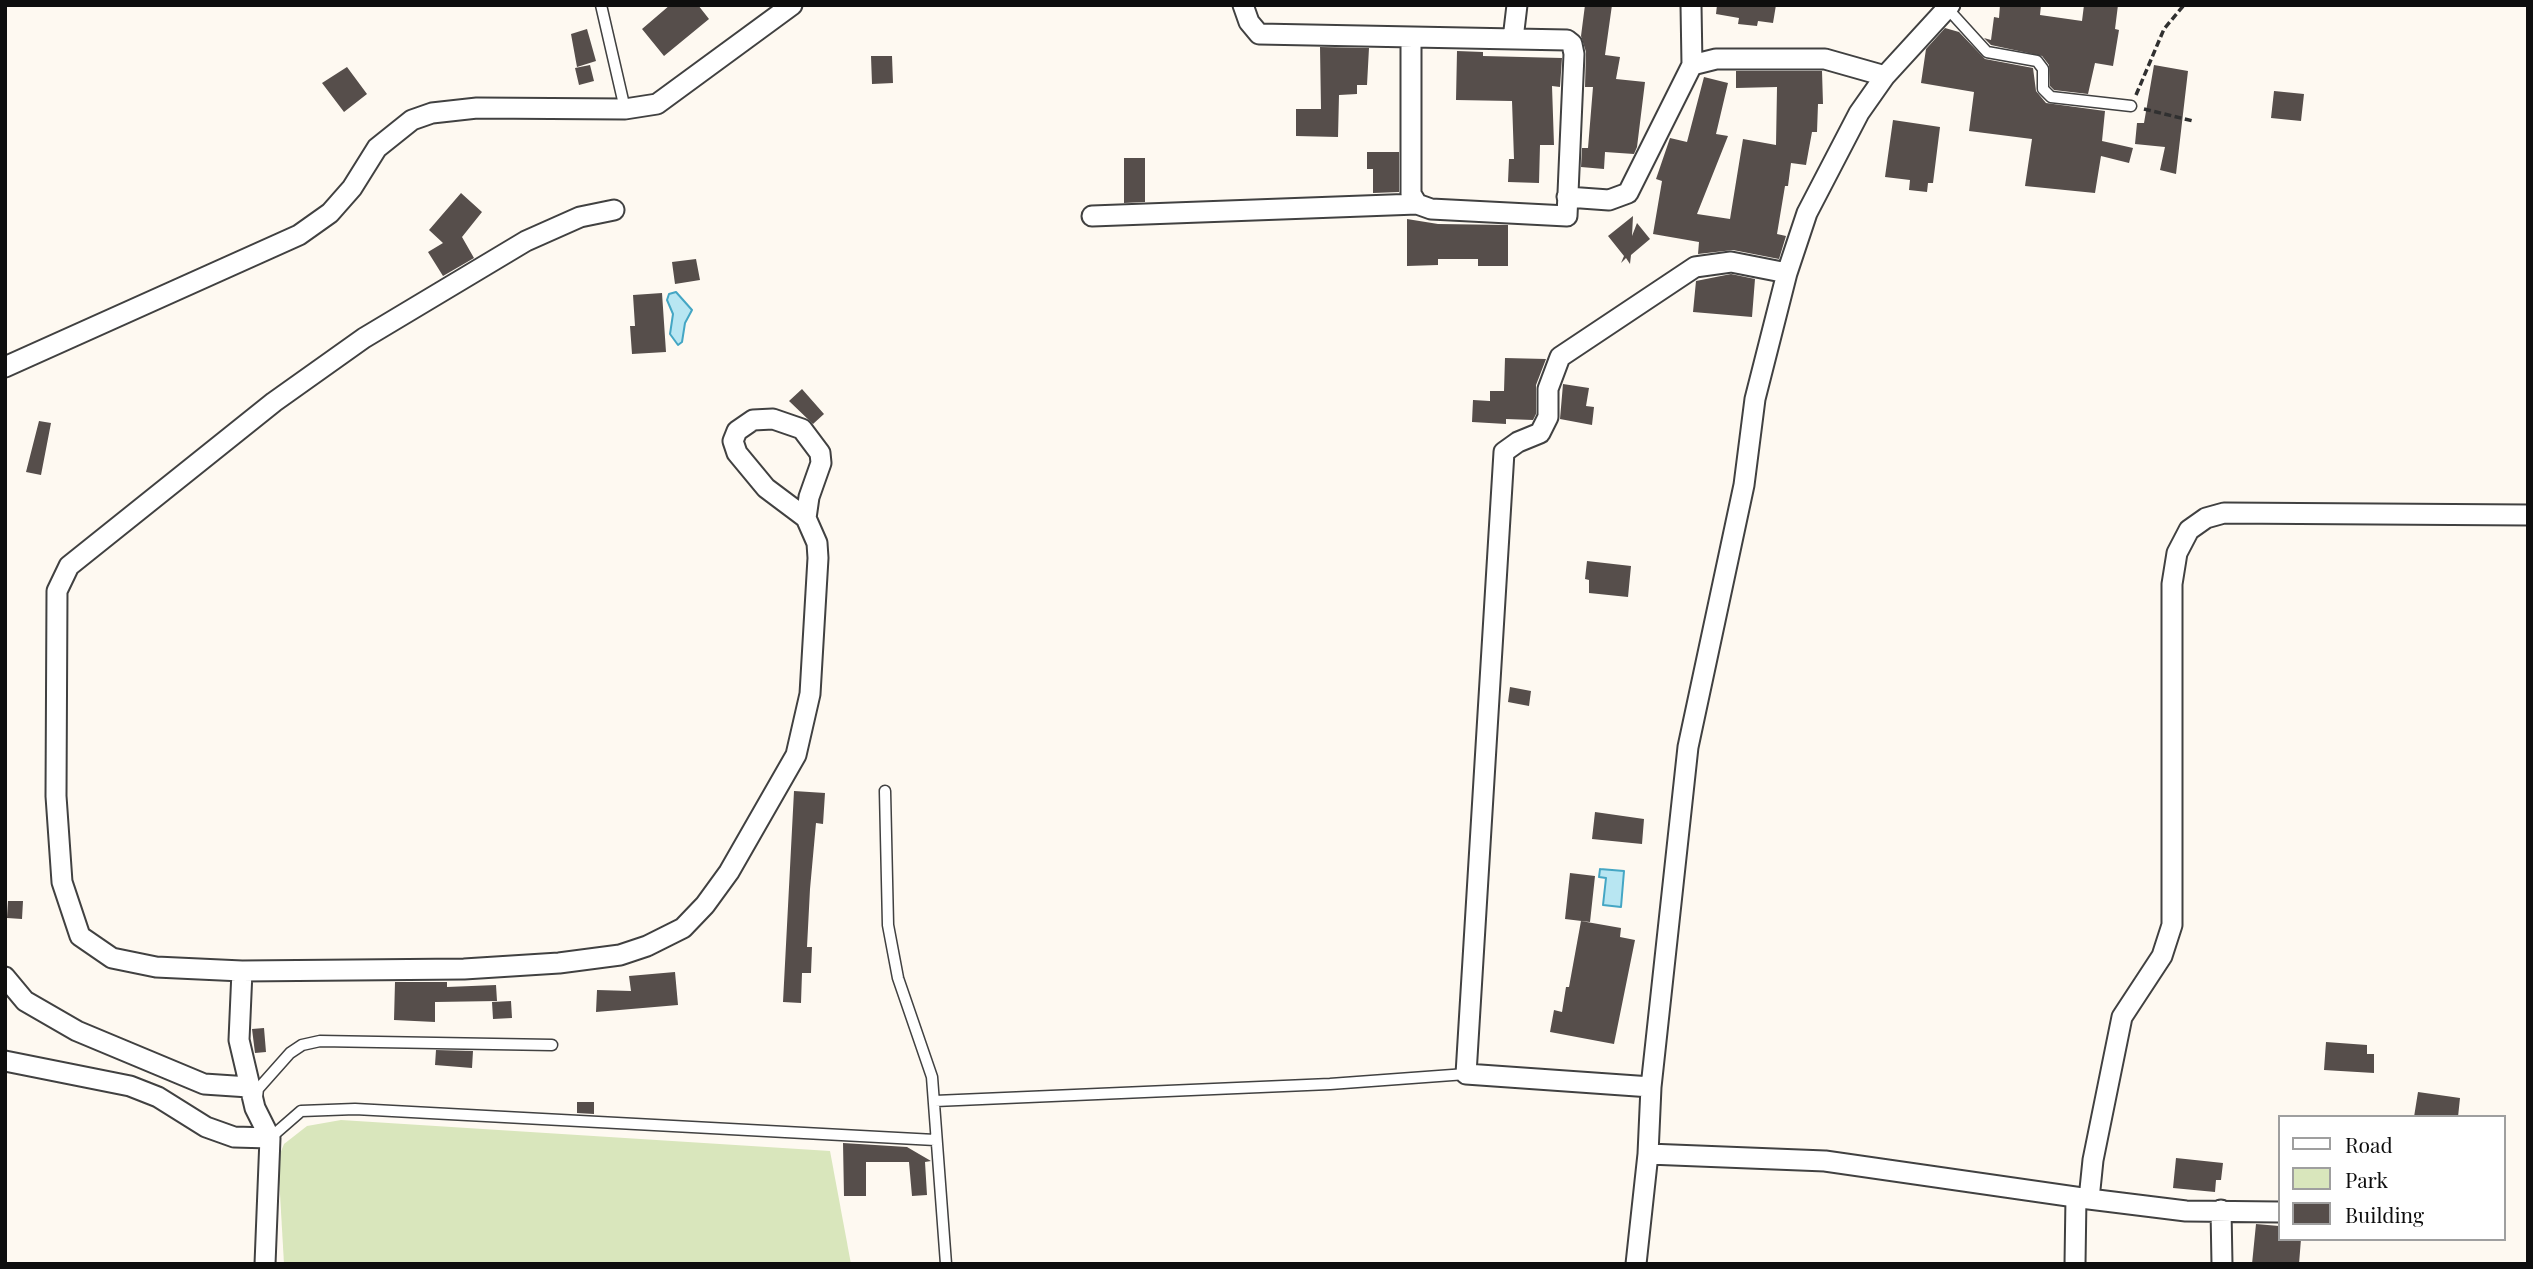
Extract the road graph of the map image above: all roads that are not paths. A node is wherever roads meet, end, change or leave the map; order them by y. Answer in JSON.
{"nodes":[{"id":1,"x":601,"y":5,"type":"edge"},
{"id":2,"x":792,"y":5,"type":"edge"},
{"id":3,"x":1243,"y":5,"type":"edge"},
{"id":4,"x":1517,"y":5,"type":"edge"},
{"id":5,"x":1691,"y":5,"type":"edge"},
{"id":6,"x":1949,"y":7,"type":"edge"},
{"id":7,"x":1411,"y":38,"type":"junction"},
{"id":8,"x":1513,"y":39,"type":"junction"},
{"id":9,"x":1692,"y":65,"type":"junction"},
{"id":10,"x":1885,"y":76,"type":"junction"},
{"id":11,"x":2132,"y":106,"type":"road end"},
{"id":12,"x":625,"y":109,"type":"junction"},
{"id":13,"x":1567,"y":197,"type":"junction"},
{"id":14,"x":1417,"y":204,"type":"junction"},
{"id":15,"x":614,"y":210,"type":"dead end"},
{"id":16,"x":1092,"y":216,"type":"dead end"},
{"id":17,"x":1787,"y":273,"type":"junction"},
{"id":18,"x":5,"y":367,"type":"edge"},
{"id":19,"x":2528,"y":515,"type":"edge"},
{"id":20,"x":806,"y":518,"type":"junction"},
{"id":21,"x":885,"y":791,"type":"dead end"},
{"id":22,"x":242,"y":971,"type":"junction"},
{"id":23,"x":5,"y":977,"type":"edge"},
{"id":24,"x":552,"y":1045,"type":"dead end"},
{"id":25,"x":5,"y":1061,"type":"edge"},
{"id":26,"x":1466,"y":1074,"type":"junction"},
{"id":27,"x":249,"y":1087,"type":"junction"},
{"id":28,"x":1651,"y":1087,"type":"junction"},
{"id":29,"x":935,"y":1101,"type":"junction"},
{"id":30,"x":256,"y":1108,"type":"junction"},
{"id":31,"x":270,"y":1139,"type":"junction"},
{"id":32,"x":934,"y":1140,"type":"junction"},
{"id":33,"x":1648,"y":1154,"type":"junction"},
{"id":34,"x":2082,"y":1198,"type":"junction"},
{"id":35,"x":2221,"y":1210,"type":"junction"},
{"id":36,"x":2278,"y":1213,"type":"edge"},
{"id":37,"x":265,"y":1264,"type":"edge"},
{"id":38,"x":946,"y":1264,"type":"edge"},
{"id":39,"x":1636,"y":1264,"type":"edge"},
{"id":40,"x":2075,"y":1264,"type":"edge"},
{"id":41,"x":2222,"y":1264,"type":"edge"}],
"edges":[{"from":1,"to":12,"type":"lane"},
{"from":2,"to":12,"type":"street"},
{"from":3,"to":7,"type":"street"},
{"from":4,"to":8,"type":"street"},
{"from":5,"to":9,"type":"street"},
{"from":6,"to":10,"type":"street"},
{"from":6,"to":11,"type":"lane"},
{"from":7,"to":8,"type":"street"},
{"from":7,"to":14,"type":"street"},
{"from":8,"to":13,"type":"street"},
{"from":9,"to":10,"type":"street"},
{"from":9,"to":13,"type":"street"},
{"from":10,"to":17,"type":"street"},
{"from":12,"to":18,"type":"street"},
{"from":13,"to":14,"type":"street"},
{"from":14,"to":16,"type":"street"},
{"from":15,"to":22,"type":"street"},
{"from":17,"to":26,"type":"street"},
{"from":17,"to":28,"type":"street"},
{"from":19,"to":34,"type":"street"},
{"from":20,"to":20,"type":"street"},
{"from":20,"to":22,"type":"street"},
{"from":21,"to":29,"type":"lane"},
{"from":22,"to":27,"type":"street"},
{"from":23,"to":27,"type":"street"},
{"from":24,"to":30,"type":"lane"},
{"from":25,"to":31,"type":"street"},
{"from":26,"to":28,"type":"street"},
{"from":26,"to":29,"type":"lane"},
{"from":27,"to":30,"type":"street"},
{"from":28,"to":33,"type":"street"},
{"from":29,"to":32,"type":"lane"},
{"from":30,"to":31,"type":"street"},
{"from":31,"to":32,"type":"lane"},
{"from":31,"to":37,"type":"street"},
{"from":32,"to":38,"type":"lane"},
{"from":33,"to":34,"type":"street"},
{"from":33,"to":39,"type":"street"},
{"from":34,"to":35,"type":"street"},
{"from":34,"to":40,"type":"street"},
{"from":35,"to":36,"type":"street"},
{"from":35,"to":41,"type":"street"}]}
